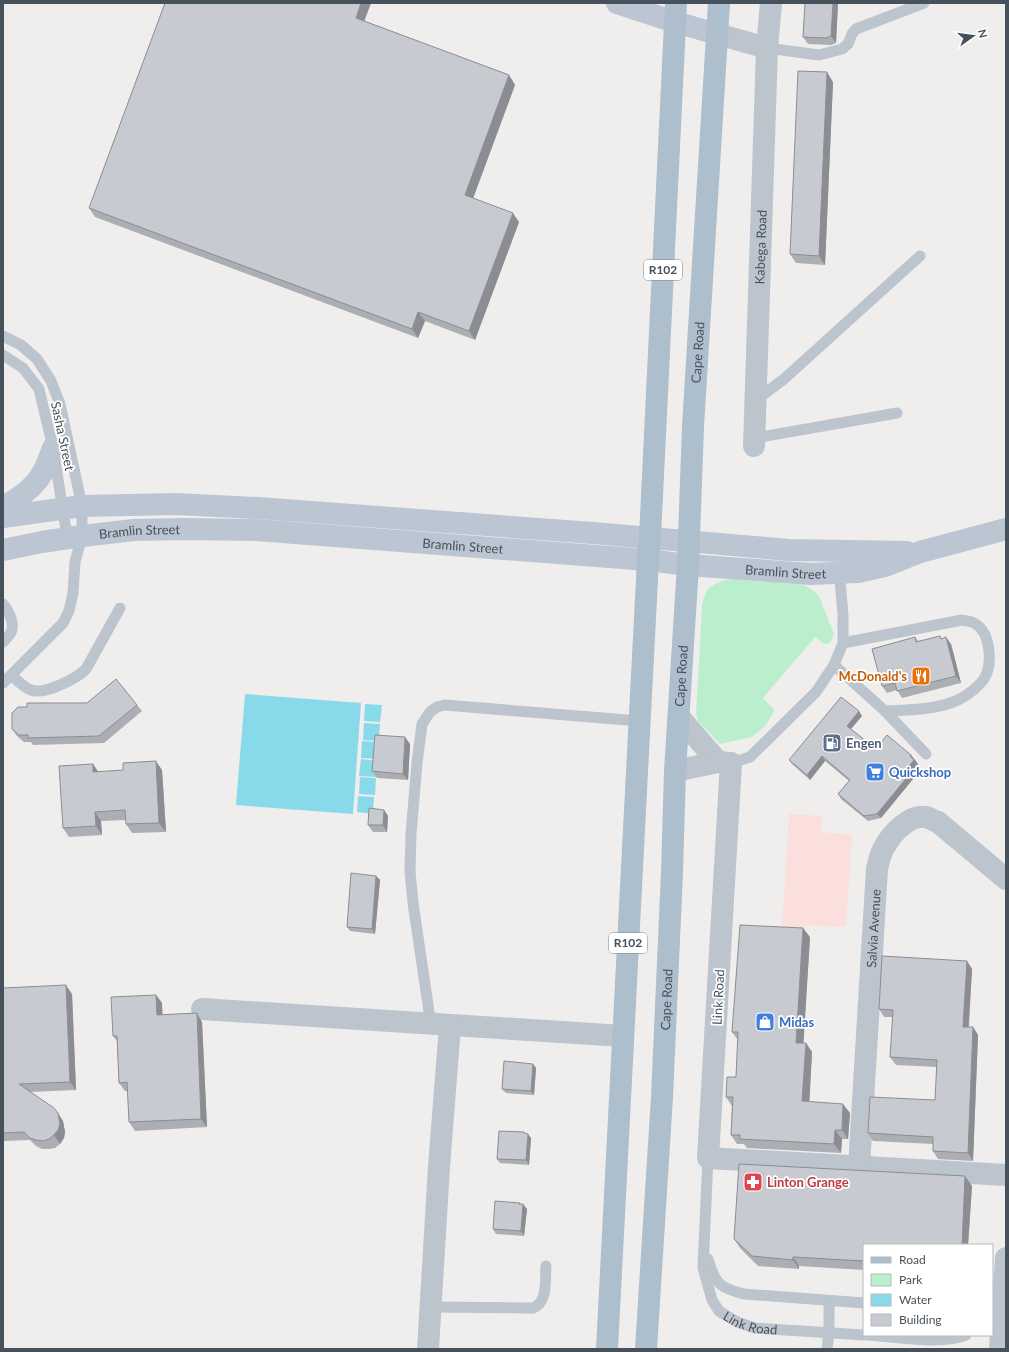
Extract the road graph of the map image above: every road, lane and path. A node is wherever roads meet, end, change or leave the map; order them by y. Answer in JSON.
{"nodes":[{"id":1,"x":617,"y":3,"type":"edge"},
{"id":2,"x":719,"y":3,"type":"edge"},
{"id":3,"x":770,"y":3,"type":"edge"},
{"id":4,"x":924,"y":3,"type":"edge"},
{"id":5,"x":676,"y":13,"type":"edge"},
{"id":6,"x":717,"y":34,"type":"junction"},
{"id":7,"x":767,"y":48,"type":"junction"},
{"id":8,"x":920,"y":256,"type":"dead end"},
{"id":9,"x":3,"y":336,"type":"edge"},
{"id":10,"x":3,"y":355,"type":"edge"},
{"id":11,"x":756,"y":400,"type":"junction"},
{"id":12,"x":897,"y":413,"type":"dead end"},
{"id":13,"x":755,"y":442,"type":"joint"},
{"id":14,"x":53,"y":448,"type":"junction"},
{"id":15,"x":3,"y":507,"type":"edge"},
{"id":16,"x":72,"y":507,"type":"junction"},
{"id":17,"x":3,"y":517,"type":"edge"},
{"id":18,"x":1006,"y":529,"type":"edge"},
{"id":19,"x":74,"y":537,"type":"junction"},
{"id":20,"x":650,"y":537,"type":"junction"},
{"id":21,"x":689,"y":541,"type":"junction"},
{"id":22,"x":3,"y":550,"type":"edge"},
{"id":23,"x":837,"y":551,"type":"junction"},
{"id":24,"x":920,"y":552,"type":"junction"},
{"id":25,"x":648,"y":560,"type":"junction"},
{"id":26,"x":688,"y":565,"type":"junction"},
{"id":27,"x":840,"y":573,"type":"junction"},
{"id":28,"x":3,"y":604,"type":"edge"},
{"id":29,"x":120,"y":608,"type":"dead end"},
{"id":30,"x":3,"y":642,"type":"edge"},
{"id":31,"x":843,"y":643,"type":"junction"},
{"id":32,"x":834,"y":665,"type":"junction"},
{"id":33,"x":11,"y":675,"type":"junction"},
{"id":34,"x":3,"y":683,"type":"edge"},
{"id":35,"x":885,"y":711,"type":"junction"},
{"id":36,"x":679,"y":717,"type":"junction"},
{"id":37,"x":640,"y":721,"type":"junction"},
{"id":38,"x":926,"y":754,"type":"dead end"},
{"id":39,"x":725,"y":762,"type":"junction"},
{"id":40,"x":675,"y":771,"type":"junction"},
{"id":41,"x":1006,"y":879,"type":"edge"},
{"id":42,"x":202,"y":1009,"type":"dead end"},
{"id":43,"x":441,"y":1025,"type":"junction"},
{"id":44,"x":623,"y":1036,"type":"junction"},
{"id":45,"x":708,"y":1158,"type":"junction"},
{"id":46,"x":859,"y":1166,"type":"junction"},
{"id":47,"x":1006,"y":1175,"type":"edge"},
{"id":48,"x":704,"y":1245,"type":"junction"},
{"id":49,"x":1006,"y":1258,"type":"edge"},
{"id":50,"x":546,"y":1266,"type":"dead end"},
{"id":51,"x":829,"y":1302,"type":"junction"},
{"id":52,"x":863,"y":1303,"type":"edge"},
{"id":53,"x":430,"y":1307,"type":"junction"},
{"id":54,"x":997,"y":1310,"type":"edge"},
{"id":55,"x":829,"y":1332,"type":"junction"},
{"id":56,"x":863,"y":1335,"type":"edge"},
{"id":57,"x":882,"y":1336,"type":"edge"},
{"id":58,"x":963,"y":1336,"type":"edge"},
{"id":59,"x":428,"y":1349,"type":"edge"},
{"id":60,"x":607,"y":1349,"type":"edge"},
{"id":61,"x":646,"y":1349,"type":"edge"},
{"id":62,"x":827,"y":1349,"type":"edge"},
{"id":63,"x":1000,"y":1349,"type":"edge"}],
"edges":[{"from":1,"to":5,"type":"main road"},
{"from":2,"to":6,"type":"main road","name":"Cape Road"},
{"from":3,"to":7,"type":"street","name":"Kabega Road"},
{"from":4,"to":7,"type":"lane"},
{"from":5,"to":6,"type":"main road"},
{"from":5,"to":20,"type":"main road","number":"R102"},
{"from":6,"to":7,"type":"street"},
{"from":6,"to":21,"type":"main road","name":"Cape Road"},
{"from":7,"to":11,"type":"street","name":"Kabega Road"},
{"from":8,"to":11,"type":"lane"},
{"from":9,"to":16,"type":"lane","name":"Sasha Street"},
{"from":10,"to":14,"type":"lane","name":"Sasha Street"},
{"from":11,"to":13,"type":"street","name":"Kabega Road"},
{"from":12,"to":13,"type":"lane"},
{"from":14,"to":15,"type":"main road"},
{"from":14,"to":16,"type":"lane","name":"Sasha Street"},
{"from":16,"to":17,"type":"main road","name":"Bramlin Street"},
{"from":16,"to":19,"type":"lane","name":"Sasha Street"},
{"from":16,"to":19,"type":"lane"},
{"from":16,"to":20,"type":"main road","name":"Bramlin Street"},
{"from":18,"to":24,"type":"main road","name":"Bramlin Street"},
{"from":19,"to":22,"type":"main road","name":"Bramlin Street"},
{"from":19,"to":25,"type":"main road","name":"Bramlin Street"},
{"from":19,"to":33,"type":"lane"},
{"from":20,"to":21,"type":"main road","name":"Bramlin Street"},
{"from":20,"to":25,"type":"main road","number":"R102"},
{"from":21,"to":23,"type":"main road","name":"Bramlin Street"},
{"from":21,"to":26,"type":"main road","name":"Cape Road"},
{"from":23,"to":24,"type":"main road","name":"Bramlin Street"},
{"from":23,"to":27,"type":"lane"},
{"from":24,"to":27,"type":"main road","name":"Bramlin Street"},
{"from":25,"to":26,"type":"main road","name":"Bramlin Street"},
{"from":25,"to":37,"type":"main road","number":"R102"},
{"from":26,"to":27,"type":"main road","name":"Bramlin Street"},
{"from":26,"to":36,"type":"main road","name":"Cape Road"},
{"from":27,"to":31,"type":"lane"},
{"from":28,"to":30,"type":"lane"},
{"from":29,"to":33,"type":"lane"},
{"from":31,"to":32,"type":"lane"},
{"from":31,"to":35,"type":"lane"},
{"from":32,"to":35,"type":"lane"},
{"from":32,"to":39,"type":"lane"},
{"from":33,"to":34,"type":"lane"},
{"from":35,"to":38,"type":"lane"},
{"from":36,"to":39,"type":"street"},
{"from":36,"to":40,"type":"main road","name":"Cape Road"},
{"from":37,"to":43,"type":"lane"},
{"from":37,"to":44,"type":"main road","number":"R102"},
{"from":39,"to":40,"type":"street"},
{"from":39,"to":45,"type":"street","name":"Link Road"},
{"from":40,"to":61,"type":"main road","name":"Cape Road"},
{"from":41,"to":46,"type":"street","name":"Salvia Avenue"},
{"from":42,"to":43,"type":"street"},
{"from":43,"to":44,"type":"street"},
{"from":43,"to":53,"type":"street"},
{"from":44,"to":60,"type":"main road","number":"R102"},
{"from":45,"to":46,"type":"street"},
{"from":45,"to":48,"type":"lane","name":"Link Road"},
{"from":46,"to":47,"type":"street"},
{"from":48,"to":51,"type":"lane","name":"Link Road"},
{"from":48,"to":55,"type":"lane","name":"Link Road"},
{"from":49,"to":54,"type":"street"},
{"from":50,"to":53,"type":"lane"},
{"from":51,"to":52,"type":"lane","name":"Link Road"},
{"from":51,"to":55,"type":"lane"},
{"from":53,"to":59,"type":"street"},
{"from":54,"to":63,"type":"street"},
{"from":55,"to":56,"type":"lane","name":"Link Road"},
{"from":55,"to":62,"type":"lane"},
{"from":57,"to":58,"type":"lane"}]}
